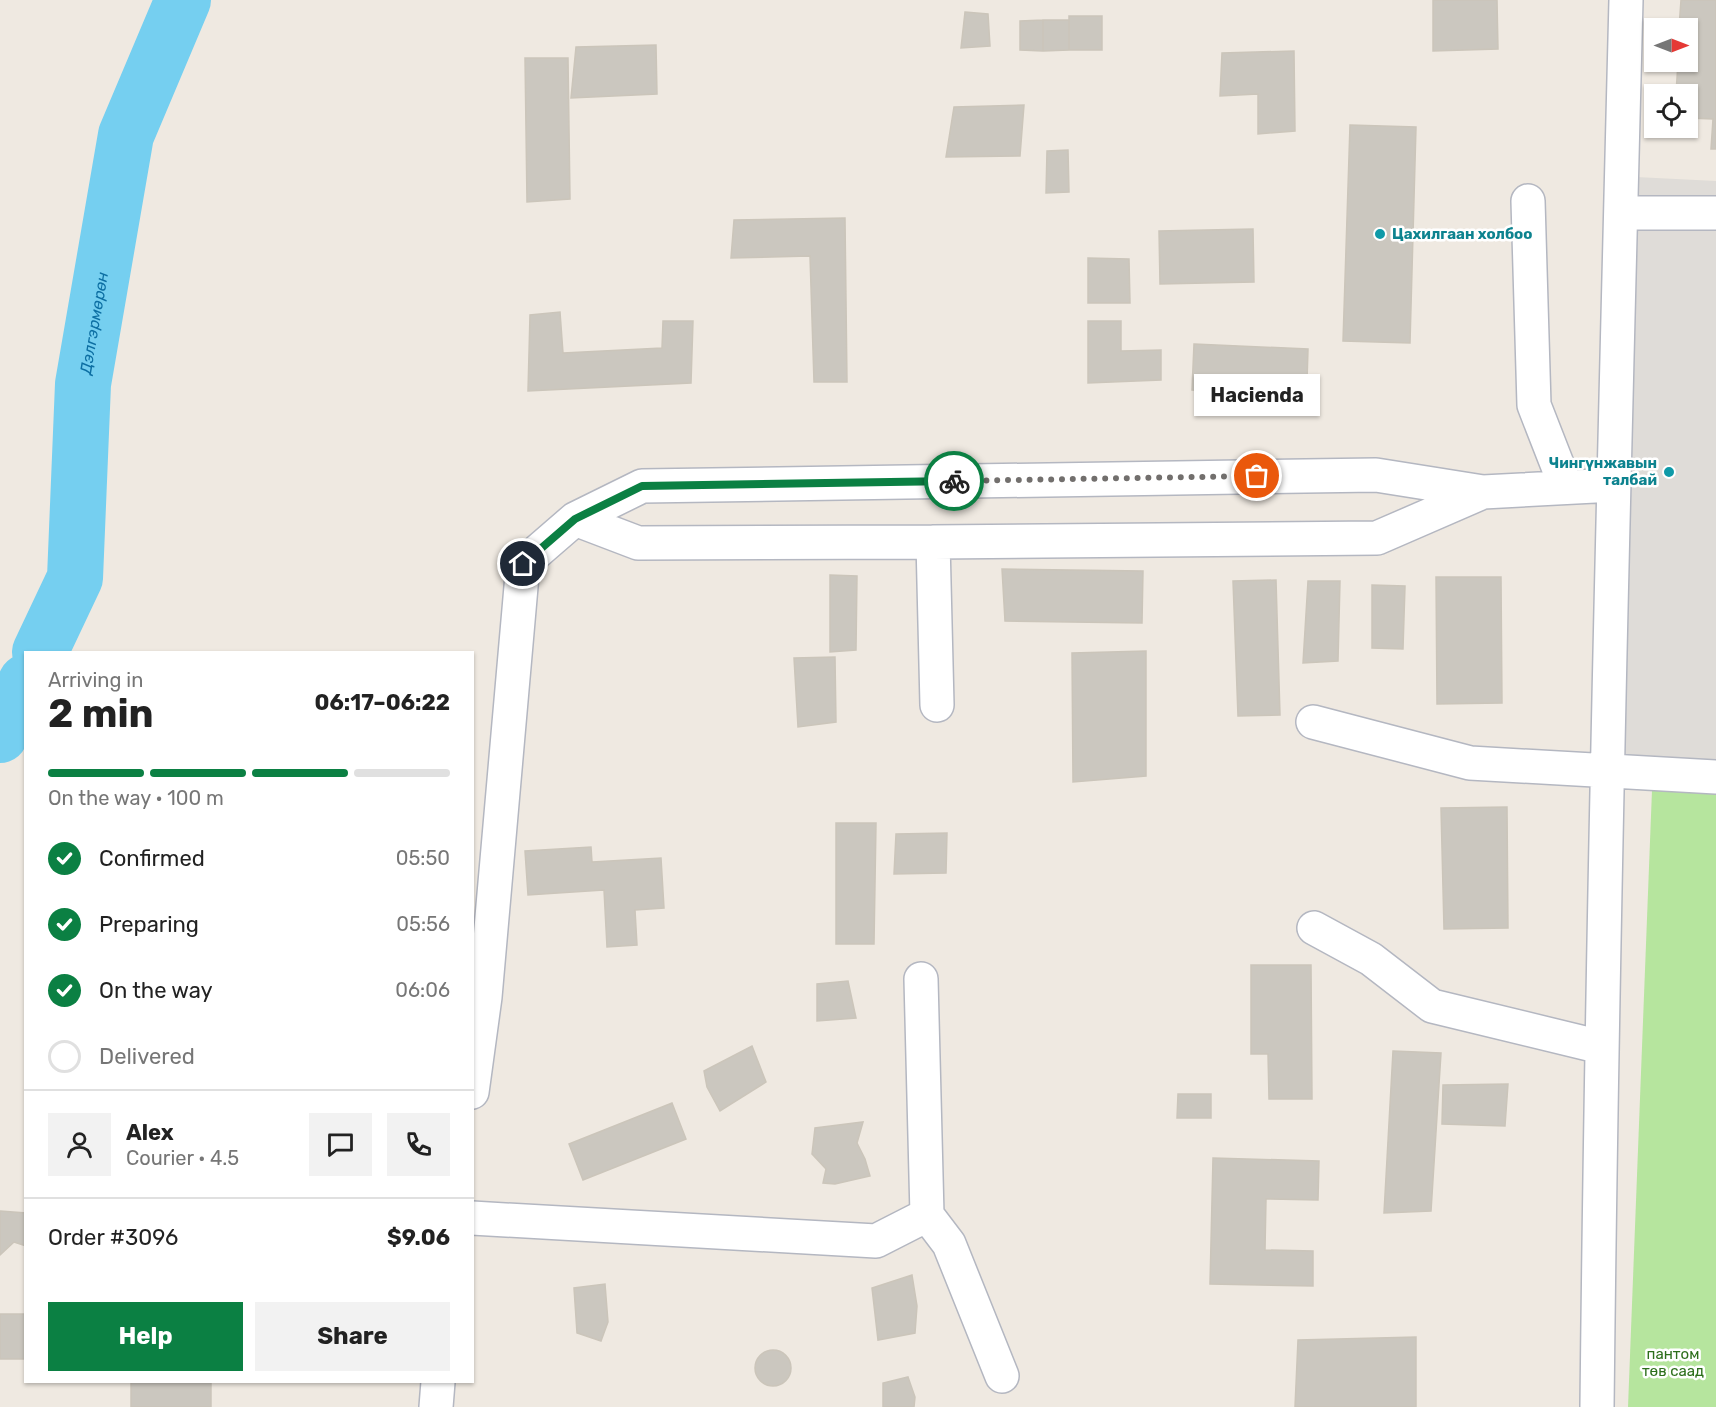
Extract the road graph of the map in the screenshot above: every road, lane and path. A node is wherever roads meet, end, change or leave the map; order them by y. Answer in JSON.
{"nodes":[{"id":1,"x":1626,"y":0,"type":"edge"},
{"id":2,"x":1528,"y":201,"type":"dead end"},
{"id":3,"x":1621,"y":213,"type":"junction"},
{"id":4,"x":1716,"y":213,"type":"edge"},
{"id":5,"x":1614,"y":485,"type":"junction"},
{"id":6,"x":1566,"y":487,"type":"junction"},
{"id":7,"x":1483,"y":492,"type":"junction"},
{"id":8,"x":575,"y":519,"type":"junction"},
{"id":9,"x":933,"y":542,"type":"junction"},
{"id":10,"x":937,"y":705,"type":"dead end"},
{"id":11,"x":1313,"y":722,"type":"dead end"},
{"id":12,"x":1606,"y":772,"type":"junction"},
{"id":13,"x":1716,"y":777,"type":"edge"},
{"id":14,"x":1314,"y":928,"type":"dead end"},
{"id":15,"x":921,"y":979,"type":"dead end"},
{"id":16,"x":1601,"y":1047,"type":"junction"},
{"id":17,"x":474,"y":1077,"type":"edge"},
{"id":18,"x":927,"y":1215,"type":"junction"},
{"id":19,"x":474,"y":1218,"type":"edge"},
{"id":20,"x":1002,"y":1376,"type":"dead end"},
{"id":21,"x":438,"y":1383,"type":"edge"},
{"id":22,"x":436,"y":1407,"type":"edge"},
{"id":23,"x":1597,"y":1407,"type":"edge"}],
"edges":[{"from":1,"to":3,"type":"street"},
{"from":2,"to":6,"type":"street"},
{"from":3,"to":4,"type":"street"},
{"from":3,"to":5,"type":"street"},
{"from":5,"to":6,"type":"street"},
{"from":5,"to":12,"type":"street"},
{"from":6,"to":7,"type":"street"},
{"from":7,"to":8,"type":"street"},
{"from":7,"to":9,"type":"street"},
{"from":8,"to":9,"type":"street"},
{"from":8,"to":17,"type":"street"},
{"from":9,"to":10,"type":"street"},
{"from":11,"to":12,"type":"street"},
{"from":12,"to":13,"type":"street"},
{"from":12,"to":16,"type":"street"},
{"from":14,"to":16,"type":"street"},
{"from":15,"to":18,"type":"street"},
{"from":16,"to":23,"type":"street"},
{"from":18,"to":19,"type":"street"},
{"from":18,"to":20,"type":"street"},
{"from":21,"to":22,"type":"street"}]}
